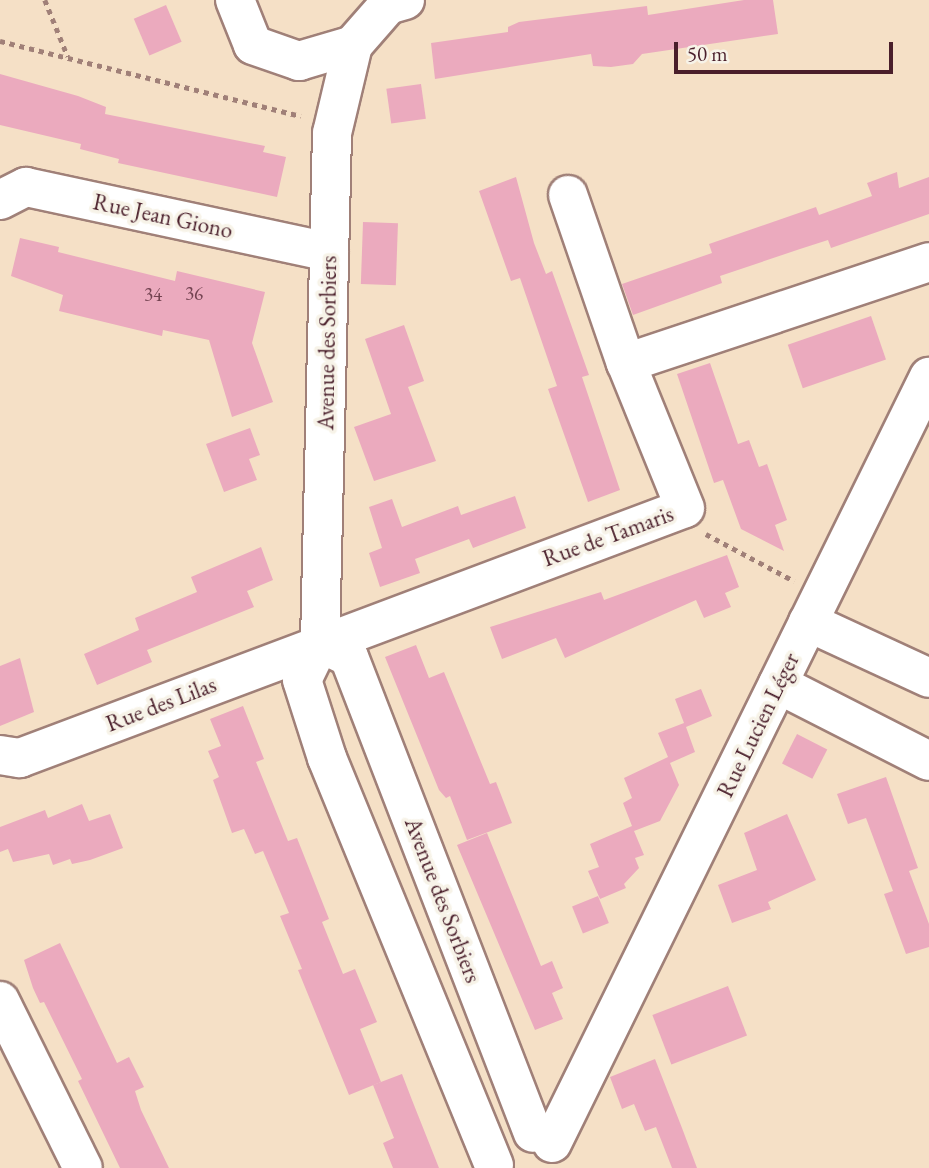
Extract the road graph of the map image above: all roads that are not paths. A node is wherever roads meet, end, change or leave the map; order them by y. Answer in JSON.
{"nodes":[{"id":1,"x":234,"y":0,"type":"edge"},
{"id":2,"x":405,"y":0,"type":"edge"},
{"id":3,"x":353,"y":46,"type":"junction"},
{"id":4,"x":568,"y":195,"type":"dead end"},
{"id":5,"x":0,"y":200,"type":"edge"},
{"id":6,"x":329,"y":252,"type":"junction"},
{"id":7,"x":929,"y":262,"type":"edge"},
{"id":8,"x":626,"y":363,"type":"junction"},
{"id":9,"x":929,"y":377,"type":"edge"},
{"id":10,"x":808,"y":622,"type":"junction"},
{"id":11,"x":320,"y":643,"type":"junction"},
{"id":12,"x":929,"y":678,"type":"edge"},
{"id":13,"x":778,"y":684,"type":"junction"},
{"id":14,"x":372,"y":713,"type":"junction"},
{"id":15,"x":317,"y":727,"type":"junction"},
{"id":16,"x":0,"y":755,"type":"edge"},
{"id":17,"x":929,"y":761,"type":"edge"},
{"id":18,"x":0,"y":1001,"type":"edge"},
{"id":19,"x":587,"y":1072,"type":"junction"},
{"id":20,"x":515,"y":1087,"type":"junction"},
{"id":21,"x":463,"y":1091,"type":"junction"},
{"id":22,"x":549,"y":1148,"type":"edge"},
{"id":23,"x":494,"y":1166,"type":"edge"},
{"id":24,"x":83,"y":1168,"type":"edge"}],
"edges":[{"from":1,"to":3,"type":"street"},
{"from":2,"to":3,"type":"street"},
{"from":3,"to":6,"type":"street","name":"Avenue des Sorbiers"},
{"from":4,"to":8,"type":"street","name":"Rue de Tamaris"},
{"from":5,"to":6,"type":"street","name":"Rue Jean Giono"},
{"from":6,"to":11,"type":"street","name":"Avenue des Sorbiers"},
{"from":7,"to":8,"type":"street"},
{"from":8,"to":11,"type":"street","name":"Rue de Tamaris"},
{"from":9,"to":10,"type":"street","name":"Rue Lucien Léger"},
{"from":10,"to":12,"type":"street"},
{"from":10,"to":13,"type":"street","name":"Rue Lucien Léger"},
{"from":11,"to":14,"type":"street","name":"Avenue des Sorbiers"},
{"from":11,"to":15,"type":"street","name":"Avenue des Sorbiers"},
{"from":11,"to":16,"type":"street","name":"Rue des Lilas"},
{"from":13,"to":17,"type":"street"},
{"from":13,"to":19,"type":"street","name":"Rue Lucien Léger"},
{"from":14,"to":15,"type":"street"},
{"from":14,"to":20,"type":"street","name":"Avenue des Sorbiers"},
{"from":15,"to":21,"type":"street","name":"Avenue des Sorbiers"},
{"from":18,"to":24,"type":"street"},
{"from":19,"to":20,"type":"street"},
{"from":19,"to":22,"type":"street","name":"Rue Lucien Léger"},
{"from":20,"to":21,"type":"street"},
{"from":20,"to":22,"type":"street","name":"Avenue des Sorbiers"},
{"from":21,"to":23,"type":"street","name":"Avenue des Sorbiers"},
{"from":22,"to":23,"type":"street"}]}
